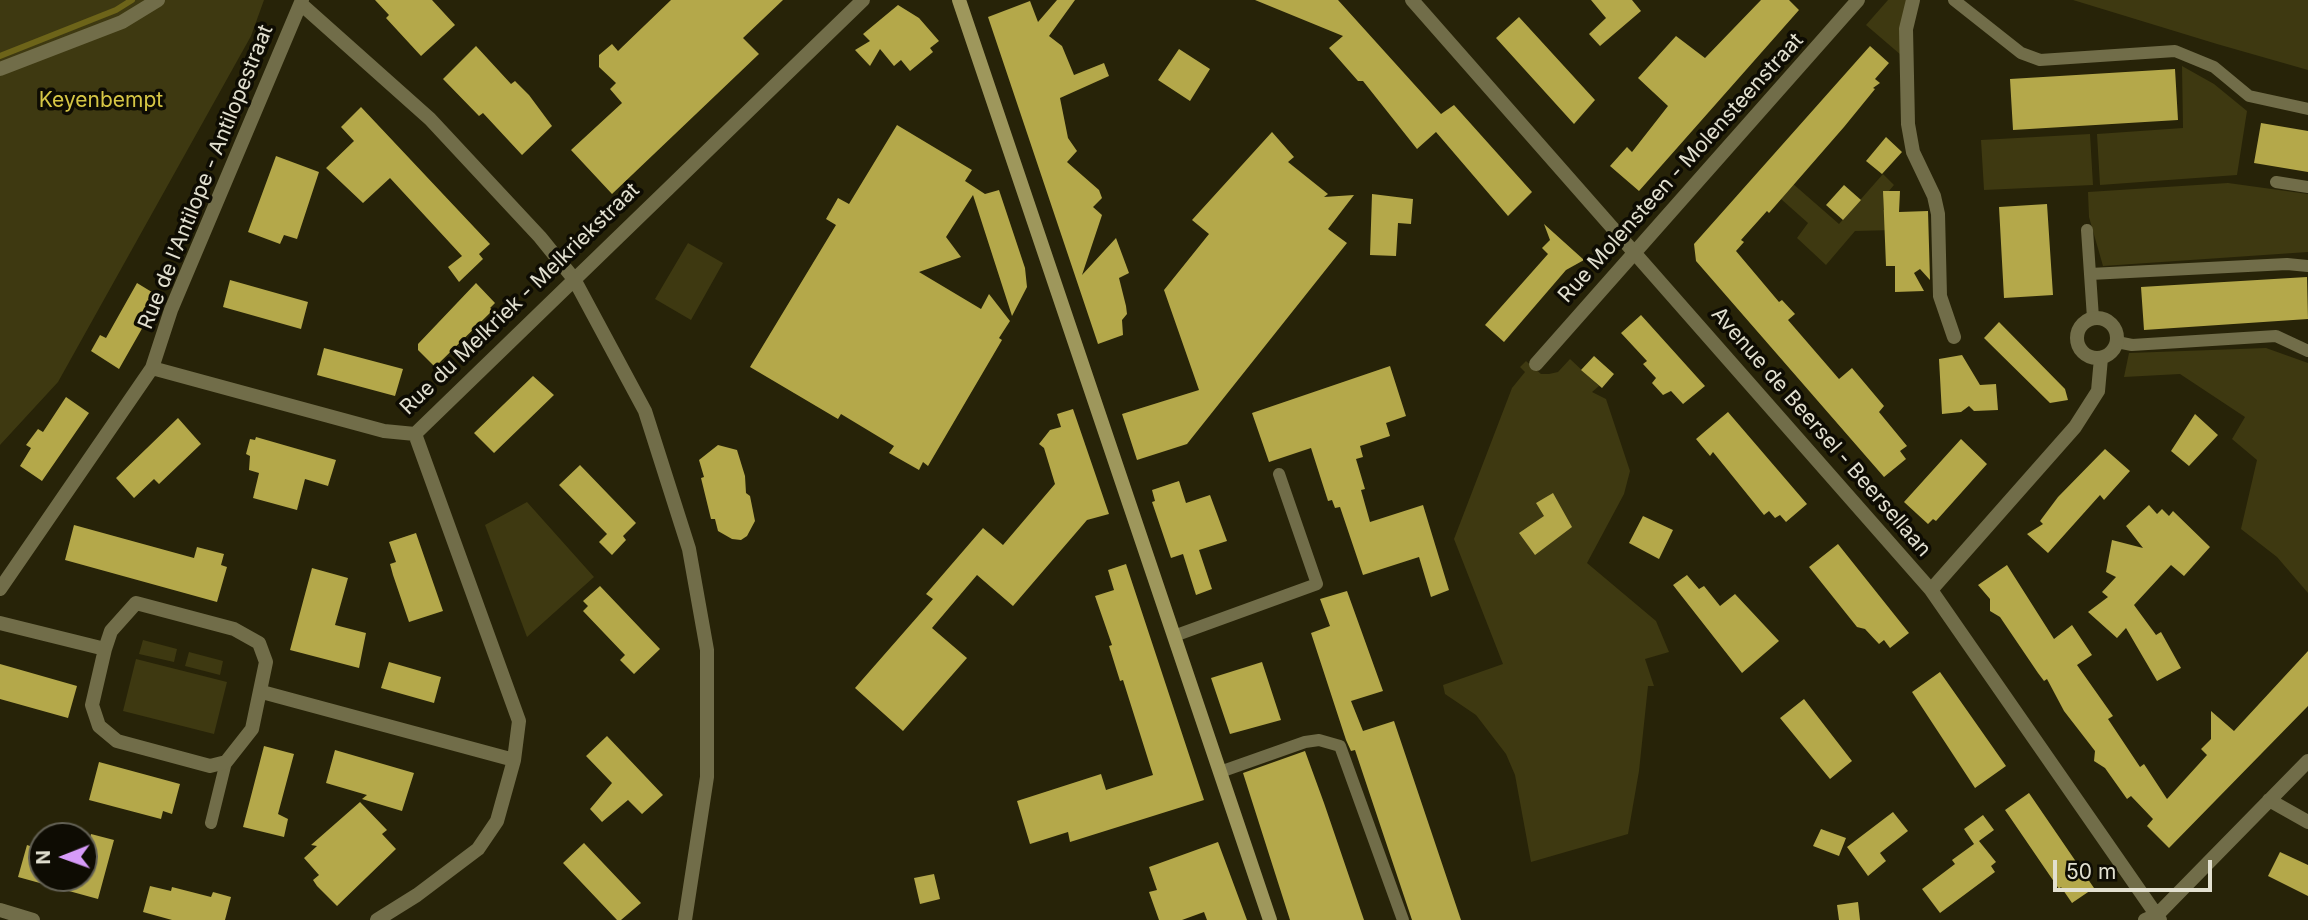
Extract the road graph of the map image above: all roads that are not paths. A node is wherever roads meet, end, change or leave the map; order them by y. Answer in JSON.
{"nodes":[{"id":1,"x":158,"y":0,"type":"edge"},
{"id":2,"x":863,"y":0,"type":"edge"},
{"id":3,"x":958,"y":0,"type":"edge"},
{"id":4,"x":1412,"y":0,"type":"edge"},
{"id":5,"x":1858,"y":0,"type":"edge"},
{"id":6,"x":1913,"y":0,"type":"edge"},
{"id":7,"x":1954,"y":0,"type":"edge"},
{"id":8,"x":302,"y":2,"type":"edge"},
{"id":9,"x":0,"y":69,"type":"edge"},
{"id":10,"x":2308,"y":109,"type":"edge"},
{"id":11,"x":2276,"y":181,"type":"dead end"},
{"id":12,"x":2308,"y":187,"type":"edge"},
{"id":13,"x":2087,"y":230,"type":"dead end"},
{"id":14,"x":1634,"y":251,"type":"junction"},
{"id":15,"x":2308,"y":266,"type":"edge"},
{"id":16,"x":2090,"y":274,"type":"junction"},
{"id":17,"x":573,"y":279,"type":"junction"},
{"id":18,"x":2093,"y":318,"type":"junction"},
{"id":19,"x":1954,"y":337,"type":"dead end"},
{"id":20,"x":2118,"y":342,"type":"junction"},
{"id":21,"x":2308,"y":351,"type":"edge"},
{"id":22,"x":2101,"y":358,"type":"junction"},
{"id":23,"x":1536,"y":364,"type":"dead end"},
{"id":24,"x":152,"y":368,"type":"junction"},
{"id":25,"x":415,"y":434,"type":"junction"},
{"id":26,"x":1279,"y":474,"type":"dead end"},
{"id":27,"x":0,"y":589,"type":"edge"},
{"id":28,"x":1931,"y":590,"type":"junction"},
{"id":29,"x":0,"y":623,"type":"edge"},
{"id":30,"x":1174,"y":636,"type":"junction"},
{"id":31,"x":105,"y":649,"type":"junction"},
{"id":32,"x":262,"y":692,"type":"junction"},
{"id":33,"x":514,"y":760,"type":"junction"},
{"id":34,"x":2308,"y":761,"type":"edge"},
{"id":35,"x":226,"y":762,"type":"junction"},
{"id":36,"x":1220,"y":772,"type":"junction"},
{"id":37,"x":2269,"y":800,"type":"junction"},
{"id":38,"x":2308,"y":822,"type":"edge"},
{"id":39,"x":211,"y":823,"type":"dead end"},
{"id":40,"x":0,"y":910,"type":"edge"},
{"id":41,"x":2154,"y":918,"type":"edge"},
{"id":42,"x":33,"y":920,"type":"edge"},
{"id":43,"x":377,"y":920,"type":"edge"},
{"id":44,"x":685,"y":920,"type":"edge"},
{"id":45,"x":1270,"y":920,"type":"edge"},
{"id":46,"x":1403,"y":920,"type":"edge"}],
"edges":[{"from":1,"to":9,"type":"street"},
{"from":2,"to":17,"type":"street","name":"Rue du Melkriek - Melkriekstraat"},
{"from":3,"to":30,"type":"main road"},
{"from":4,"to":14,"type":"street","name":"Avenue de Beersel - Beersellaan"},
{"from":5,"to":14,"type":"street","name":"Rue Molensteen - Molensteenstraat"},
{"from":6,"to":19,"type":"street"},
{"from":7,"to":10,"type":"lane"},
{"from":8,"to":17,"type":"street"},
{"from":8,"to":24,"type":"street","name":"Rue de l'Antilope - Antilopestraat"},
{"from":11,"to":12,"type":"lane"},
{"from":13,"to":16,"type":"lane"},
{"from":14,"to":23,"type":"street","name":"Rue Molensteen - Molensteenstraat"},
{"from":14,"to":28,"type":"street","name":"Avenue de Beersel - Beersellaan"},
{"from":15,"to":16,"type":"lane"},
{"from":16,"to":18,"type":"lane"},
{"from":17,"to":25,"type":"street","name":"Rue du Melkriek - Melkriekstraat"},
{"from":17,"to":44,"type":"street"},
{"from":18,"to":20,"type":"street"},
{"from":18,"to":22,"type":"street"},
{"from":20,"to":21,"type":"lane"},
{"from":20,"to":22,"type":"street"},
{"from":22,"to":28,"type":"street"},
{"from":24,"to":25,"type":"street","name":"Rue du Melkriek - Melkriekstraat"},
{"from":24,"to":27,"type":"street"},
{"from":25,"to":33,"type":"street"},
{"from":26,"to":30,"type":"lane"},
{"from":28,"to":41,"type":"street","name":"Avenue de Beersel - Beersellaan"},
{"from":29,"to":31,"type":"street"},
{"from":30,"to":36,"type":"main road"},
{"from":31,"to":32,"type":"street"},
{"from":31,"to":35,"type":"street"},
{"from":32,"to":33,"type":"street"},
{"from":32,"to":35,"type":"street"},
{"from":33,"to":43,"type":"street"},
{"from":34,"to":37,"type":"street"},
{"from":35,"to":39,"type":"lane"},
{"from":36,"to":45,"type":"main road"},
{"from":36,"to":46,"type":"lane"},
{"from":37,"to":38,"type":"street"},
{"from":37,"to":41,"type":"street"},
{"from":40,"to":42,"type":"street"}]}
